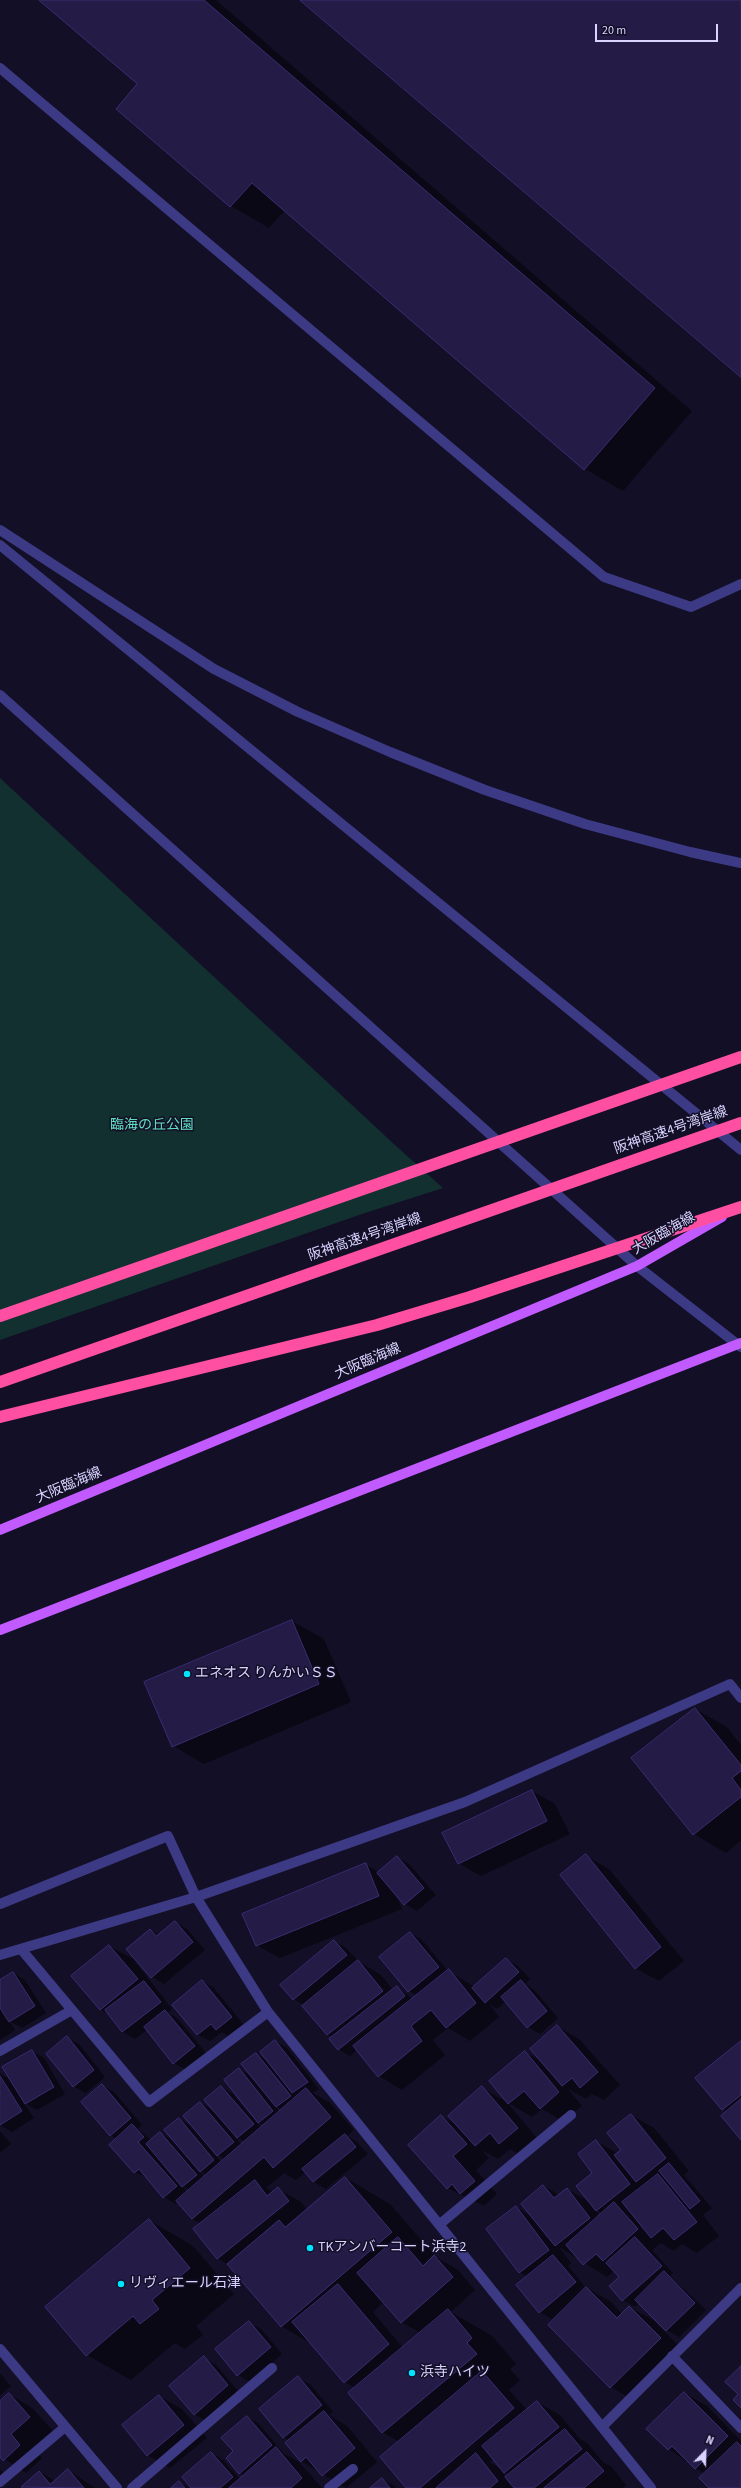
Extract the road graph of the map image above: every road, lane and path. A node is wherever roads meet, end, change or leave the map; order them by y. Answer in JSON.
{"nodes":[{"id":1,"x":0,"y":68,"type":"edge"},
{"id":2,"x":0,"y":530,"type":"edge"},
{"id":3,"x":0,"y":545,"type":"edge"},
{"id":4,"x":741,"y":584,"type":"edge"},
{"id":5,"x":0,"y":695,"type":"edge"},
{"id":6,"x":741,"y":863,"type":"edge"},
{"id":7,"x":741,"y":1057,"type":"edge"},
{"id":8,"x":741,"y":1123,"type":"edge"},
{"id":9,"x":741,"y":1150,"type":"edge"},
{"id":10,"x":741,"y":1207,"type":"edge"},
{"id":11,"x":637,"y":1266,"type":"junction"},
{"id":12,"x":0,"y":1316,"type":"edge"},
{"id":13,"x":740,"y":1345,"type":"edge"},
{"id":14,"x":0,"y":1382,"type":"edge"},
{"id":15,"x":0,"y":1417,"type":"edge"},
{"id":16,"x":0,"y":1530,"type":"edge"},
{"id":17,"x":0,"y":1630,"type":"edge"},
{"id":18,"x":741,"y":1698,"type":"edge"},
{"id":19,"x":196,"y":1897,"type":"junction"},
{"id":20,"x":0,"y":1904,"type":"edge"},
{"id":21,"x":21,"y":1949,"type":"junction"},
{"id":22,"x":0,"y":1955,"type":"edge"},
{"id":23,"x":72,"y":2010,"type":"junction"},
{"id":24,"x":268,"y":2012,"type":"junction"},
{"id":25,"x":0,"y":2051,"type":"edge"},
{"id":26,"x":571,"y":2115,"type":"dead end"},
{"id":27,"x":440,"y":2224,"type":"junction"},
{"id":28,"x":739,"y":2292,"type":"edge"},
{"id":29,"x":0,"y":2349,"type":"edge"},
{"id":30,"x":672,"y":2356,"type":"junction"},
{"id":31,"x":272,"y":2368,"type":"dead end"},
{"id":32,"x":603,"y":2426,"type":"junction"},
{"id":33,"x":66,"y":2427,"type":"junction"},
{"id":34,"x":741,"y":2428,"type":"edge"},
{"id":35,"x":353,"y":2469,"type":"dead end"},
{"id":36,"x":0,"y":2482,"type":"edge"},
{"id":37,"x":117,"y":2488,"type":"edge"},
{"id":38,"x":132,"y":2488,"type":"edge"},
{"id":39,"x":329,"y":2488,"type":"edge"},
{"id":40,"x":651,"y":2488,"type":"edge"}],
"edges":[{"from":1,"to":4,"type":"street"},
{"from":2,"to":6,"type":"street"},
{"from":3,"to":9,"type":"street"},
{"from":5,"to":11,"type":"street"},
{"from":7,"to":12,"type":"highway"},
{"from":8,"to":14,"type":"highway","name":"阪神高速4号湾岸線"},
{"from":10,"to":11,"type":"main road","name":"大阪臨海線"},
{"from":10,"to":15,"type":"highway"},
{"from":11,"to":13,"type":"street"},
{"from":11,"to":16,"type":"main road","name":"大阪臨海線"},
{"from":13,"to":17,"type":"main road"},
{"from":18,"to":19,"type":"street"},
{"from":19,"to":20,"type":"street"},
{"from":19,"to":21,"type":"street"},
{"from":19,"to":24,"type":"street"},
{"from":21,"to":22,"type":"street"},
{"from":21,"to":23,"type":"street"},
{"from":23,"to":24,"type":"street"},
{"from":23,"to":25,"type":"street"},
{"from":24,"to":27,"type":"street"},
{"from":26,"to":27,"type":"street"},
{"from":27,"to":32,"type":"street"},
{"from":28,"to":30,"type":"street"},
{"from":29,"to":33,"type":"street"},
{"from":30,"to":32,"type":"street"},
{"from":30,"to":34,"type":"street"},
{"from":31,"to":38,"type":"street"},
{"from":32,"to":40,"type":"street"},
{"from":33,"to":36,"type":"street"},
{"from":33,"to":37,"type":"street"},
{"from":35,"to":39,"type":"street"}]}
